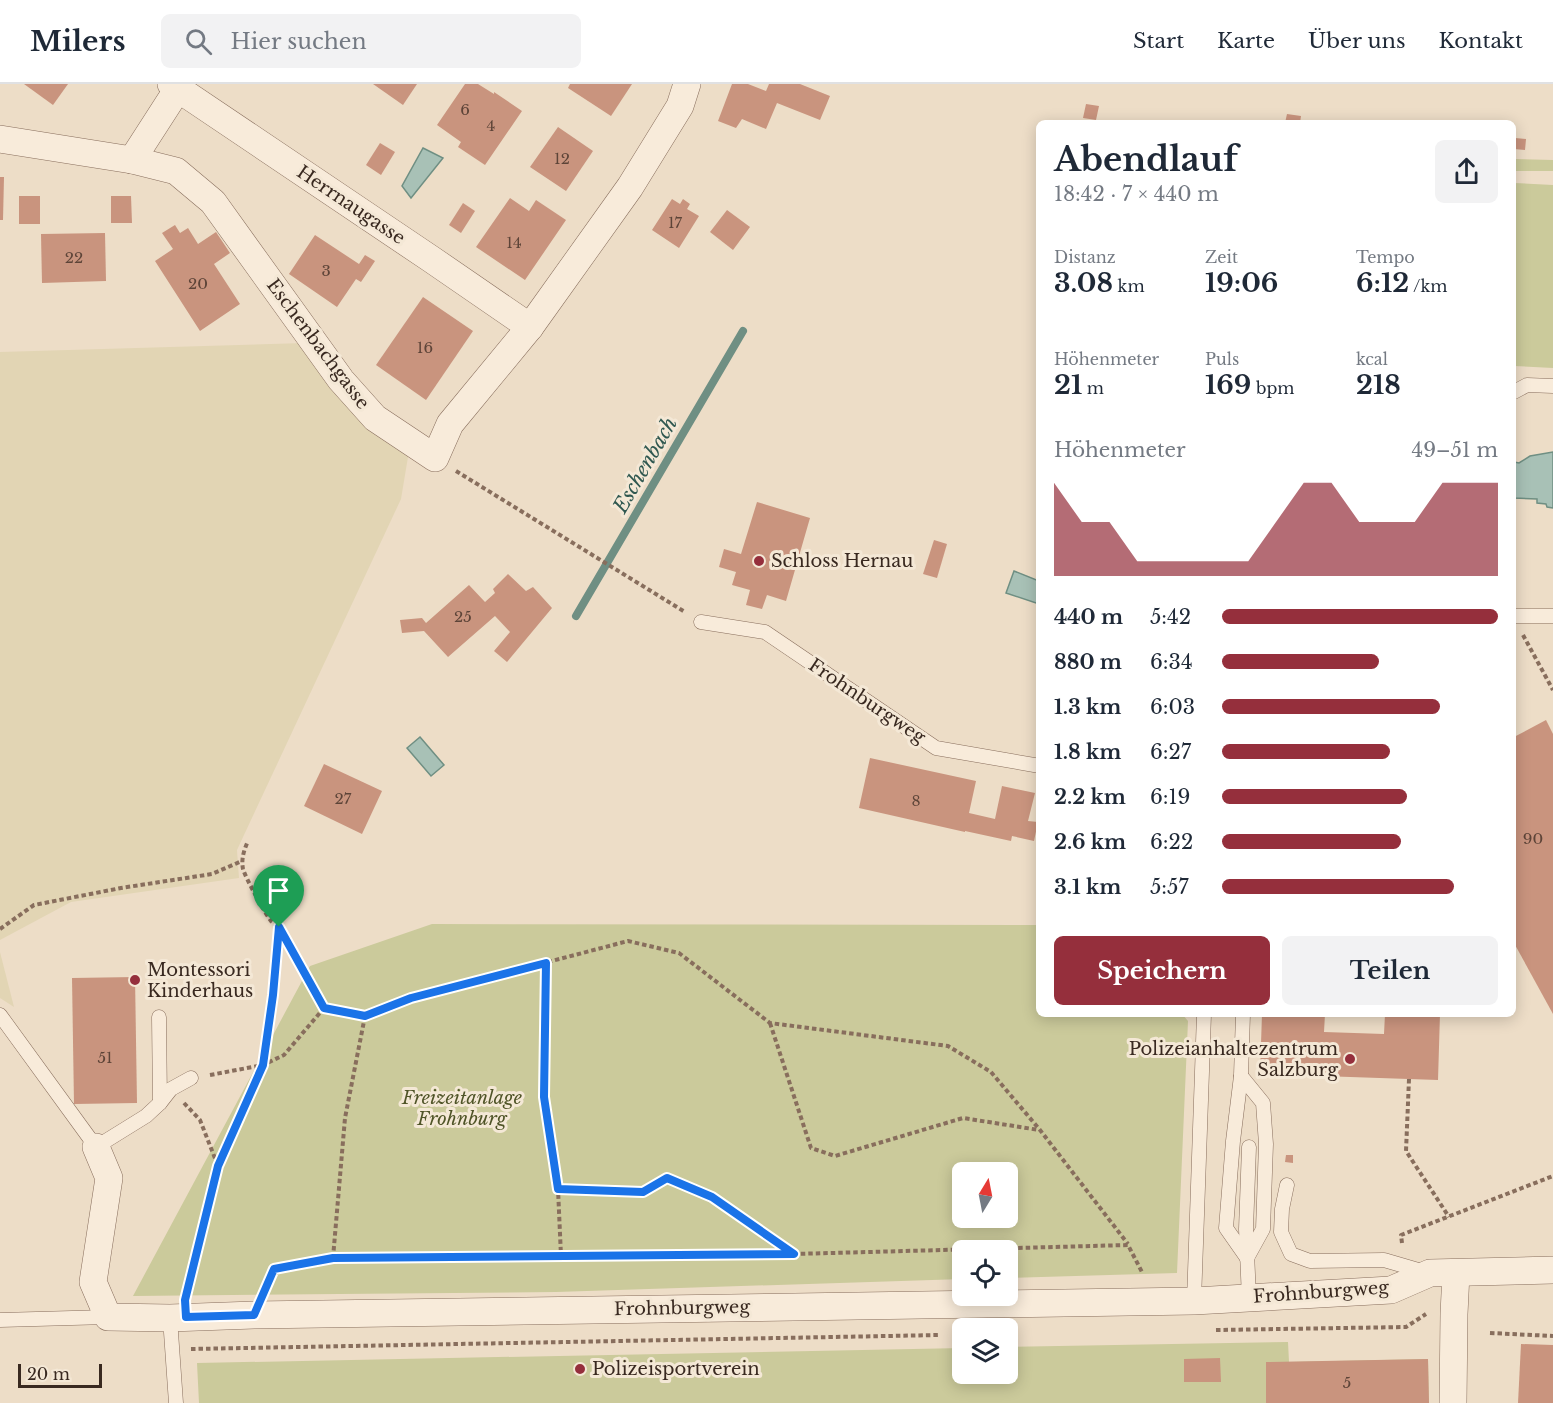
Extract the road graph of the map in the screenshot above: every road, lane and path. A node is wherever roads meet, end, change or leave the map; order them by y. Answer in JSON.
{"nodes":[{"id":1,"x":687,"y":84,"type":"edge"},
{"id":2,"x":176,"y":86,"type":"edge"},
{"id":3,"x":0,"y":139,"type":"edge"},
{"id":4,"x":132,"y":160,"type":"junction"},
{"id":5,"x":530,"y":327,"type":"junction"},
{"id":6,"x":1553,"y":386,"type":"edge"},
{"id":7,"x":1516,"y":391,"type":"edge"},
{"id":8,"x":435,"y":458,"type":"junction"},
{"id":9,"x":1553,"y":616,"type":"edge"},
{"id":10,"x":1516,"y":621,"type":"edge"},
{"id":11,"x":701,"y":622,"type":"joint"},
{"id":12,"x":1553,"y":690,"type":"edge"},
{"id":13,"x":1036,"y":765,"type":"edge"},
{"id":14,"x":248,"y":841,"type":"dead end"},
{"id":15,"x":242,"y":861,"type":"junction"},
{"id":16,"x":279,"y":927,"type":"junction"},
{"id":17,"x":0,"y":929,"type":"edge"},
{"id":18,"x":546,"y":963,"type":"junction"},
{"id":19,"x":324,"y":1008,"type":"junction"},
{"id":20,"x":0,"y":1015,"type":"edge"},
{"id":21,"x":365,"y":1016,"type":"junction"},
{"id":22,"x":159,"y":1017,"type":"dead end"},
{"id":23,"x":1204,"y":1017,"type":"edge"},
{"id":24,"x":1243,"y":1017,"type":"edge"},
{"id":25,"x":770,"y":1023,"type":"junction"},
{"id":26,"x":263,"y":1065,"type":"junction"},
{"id":27,"x":1241,"y":1076,"type":"junction"},
{"id":28,"x":191,"y":1078,"type":"joint"},
{"id":29,"x":1409,"y":1079,"type":"dead end"},
{"id":30,"x":171,"y":1089,"type":"junction"},
{"id":31,"x":160,"y":1103,"type":"junction"},
{"id":32,"x":1040,"y":1130,"type":"junction"},
{"id":33,"x":96,"y":1147,"type":"junction"},
{"id":34,"x":1250,"y":1147,"type":"dead end"},
{"id":35,"x":218,"y":1166,"type":"junction"},
{"id":36,"x":1553,"y":1176,"type":"edge"},
{"id":37,"x":1287,"y":1185,"type":"dead end"},
{"id":38,"x":558,"y":1189,"type":"junction"},
{"id":39,"x":1449,"y":1217,"type":"junction"},
{"id":40,"x":1128,"y":1245,"type":"junction"},
{"id":41,"x":1402,"y":1247,"type":"dead end"},
{"id":42,"x":794,"y":1254,"type":"junction"},
{"id":43,"x":561,"y":1257,"type":"junction"},
{"id":44,"x":333,"y":1258,"type":"junction"},
{"id":45,"x":1247,"y":1258,"type":"junction"},
{"id":46,"x":1553,"y":1270,"type":"edge"},
{"id":47,"x":1443,"y":1273,"type":"junction"},
{"id":48,"x":1249,"y":1298,"type":"junction"},
{"id":49,"x":1139,"y":1301,"type":"junction"},
{"id":50,"x":1194,"y":1301,"type":"junction"},
{"id":51,"x":1428,"y":1313,"type":"dead end"},
{"id":52,"x":254,"y":1315,"type":"junction"},
{"id":53,"x":108,"y":1317,"type":"junction"},
{"id":54,"x":178,"y":1317,"type":"junction"},
{"id":55,"x":0,"y":1320,"type":"edge"},
{"id":56,"x":1406,"y":1327,"type":"dead end"},
{"id":57,"x":1490,"y":1333,"type":"dead end"},
{"id":58,"x":951,"y":1335,"type":"dead end"},
{"id":59,"x":1553,"y":1336,"type":"edge"},
{"id":60,"x":172,"y":1350,"type":"junction"},
{"id":61,"x":176,"y":1403,"type":"edge"},
{"id":62,"x":1453,"y":1403,"type":"edge"}],
"edges":[{"from":1,"to":5,"type":"street"},
{"from":2,"to":4,"type":"street"},
{"from":2,"to":5,"type":"street","name":"Herrnaugasse"},
{"from":3,"to":4,"type":"street","name":"Eschenbachgasse"},
{"from":4,"to":8,"type":"street","name":"Eschenbachgasse"},
{"from":5,"to":8,"type":"street"},
{"from":6,"to":7,"type":"lane"},
{"from":8,"to":11,"type":"path"},
{"from":9,"to":10,"type":"lane"},
{"from":10,"to":12,"type":"path"},
{"from":11,"to":13,"type":"lane","name":"Frohnburgweg"},
{"from":14,"to":15,"type":"path"},
{"from":15,"to":16,"type":"path"},
{"from":15,"to":17,"type":"path"},
{"from":16,"to":19,"type":"path"},
{"from":16,"to":26,"type":"path"},
{"from":18,"to":21,"type":"path"},
{"from":18,"to":25,"type":"path"},
{"from":18,"to":38,"type":"path"},
{"from":19,"to":21,"type":"path"},
{"from":19,"to":26,"type":"path"},
{"from":20,"to":33,"type":"lane"},
{"from":21,"to":44,"type":"path"},
{"from":22,"to":31,"type":"lane"},
{"from":23,"to":50,"type":"lane"},
{"from":24,"to":27,"type":"lane"},
{"from":25,"to":32,"type":"path"},
{"from":25,"to":32,"type":"path"},
{"from":26,"to":28,"type":"path"},
{"from":26,"to":35,"type":"path"},
{"from":27,"to":45,"type":"lane"},
{"from":27,"to":45,"type":"lane"},
{"from":28,"to":30,"type":"lane"},
{"from":29,"to":39,"type":"path"},
{"from":30,"to":31,"type":"lane"},
{"from":30,"to":35,"type":"path"},
{"from":31,"to":33,"type":"lane"},
{"from":32,"to":40,"type":"path"},
{"from":33,"to":53,"type":"street"},
{"from":34,"to":45,"type":"lane"},
{"from":35,"to":54,"type":"path"},
{"from":36,"to":39,"type":"path"},
{"from":37,"to":47,"type":"lane"},
{"from":38,"to":42,"type":"path"},
{"from":38,"to":43,"type":"path"},
{"from":39,"to":41,"type":"path"},
{"from":40,"to":42,"type":"path"},
{"from":40,"to":49,"type":"path"},
{"from":42,"to":43,"type":"path"},
{"from":43,"to":44,"type":"path"},
{"from":44,"to":52,"type":"path"},
{"from":45,"to":48,"type":"lane"},
{"from":46,"to":47,"type":"street","name":"Frohnburgweg"},
{"from":47,"to":48,"type":"street","name":"Frohnburgweg"},
{"from":47,"to":62,"type":"street"},
{"from":48,"to":50,"type":"street","name":"Frohnburgweg"},
{"from":49,"to":50,"type":"street","name":"Frohnburgweg"},
{"from":49,"to":52,"type":"street","name":"Frohnburgweg"},
{"from":51,"to":56,"type":"path"},
{"from":52,"to":54,"type":"street","name":"Frohnburgweg"},
{"from":53,"to":54,"type":"street","name":"Frohnburgweg"},
{"from":53,"to":55,"type":"lane"},
{"from":54,"to":60,"type":"lane"},
{"from":57,"to":59,"type":"path"},
{"from":58,"to":60,"type":"path"},
{"from":60,"to":61,"type":"lane"}]}
